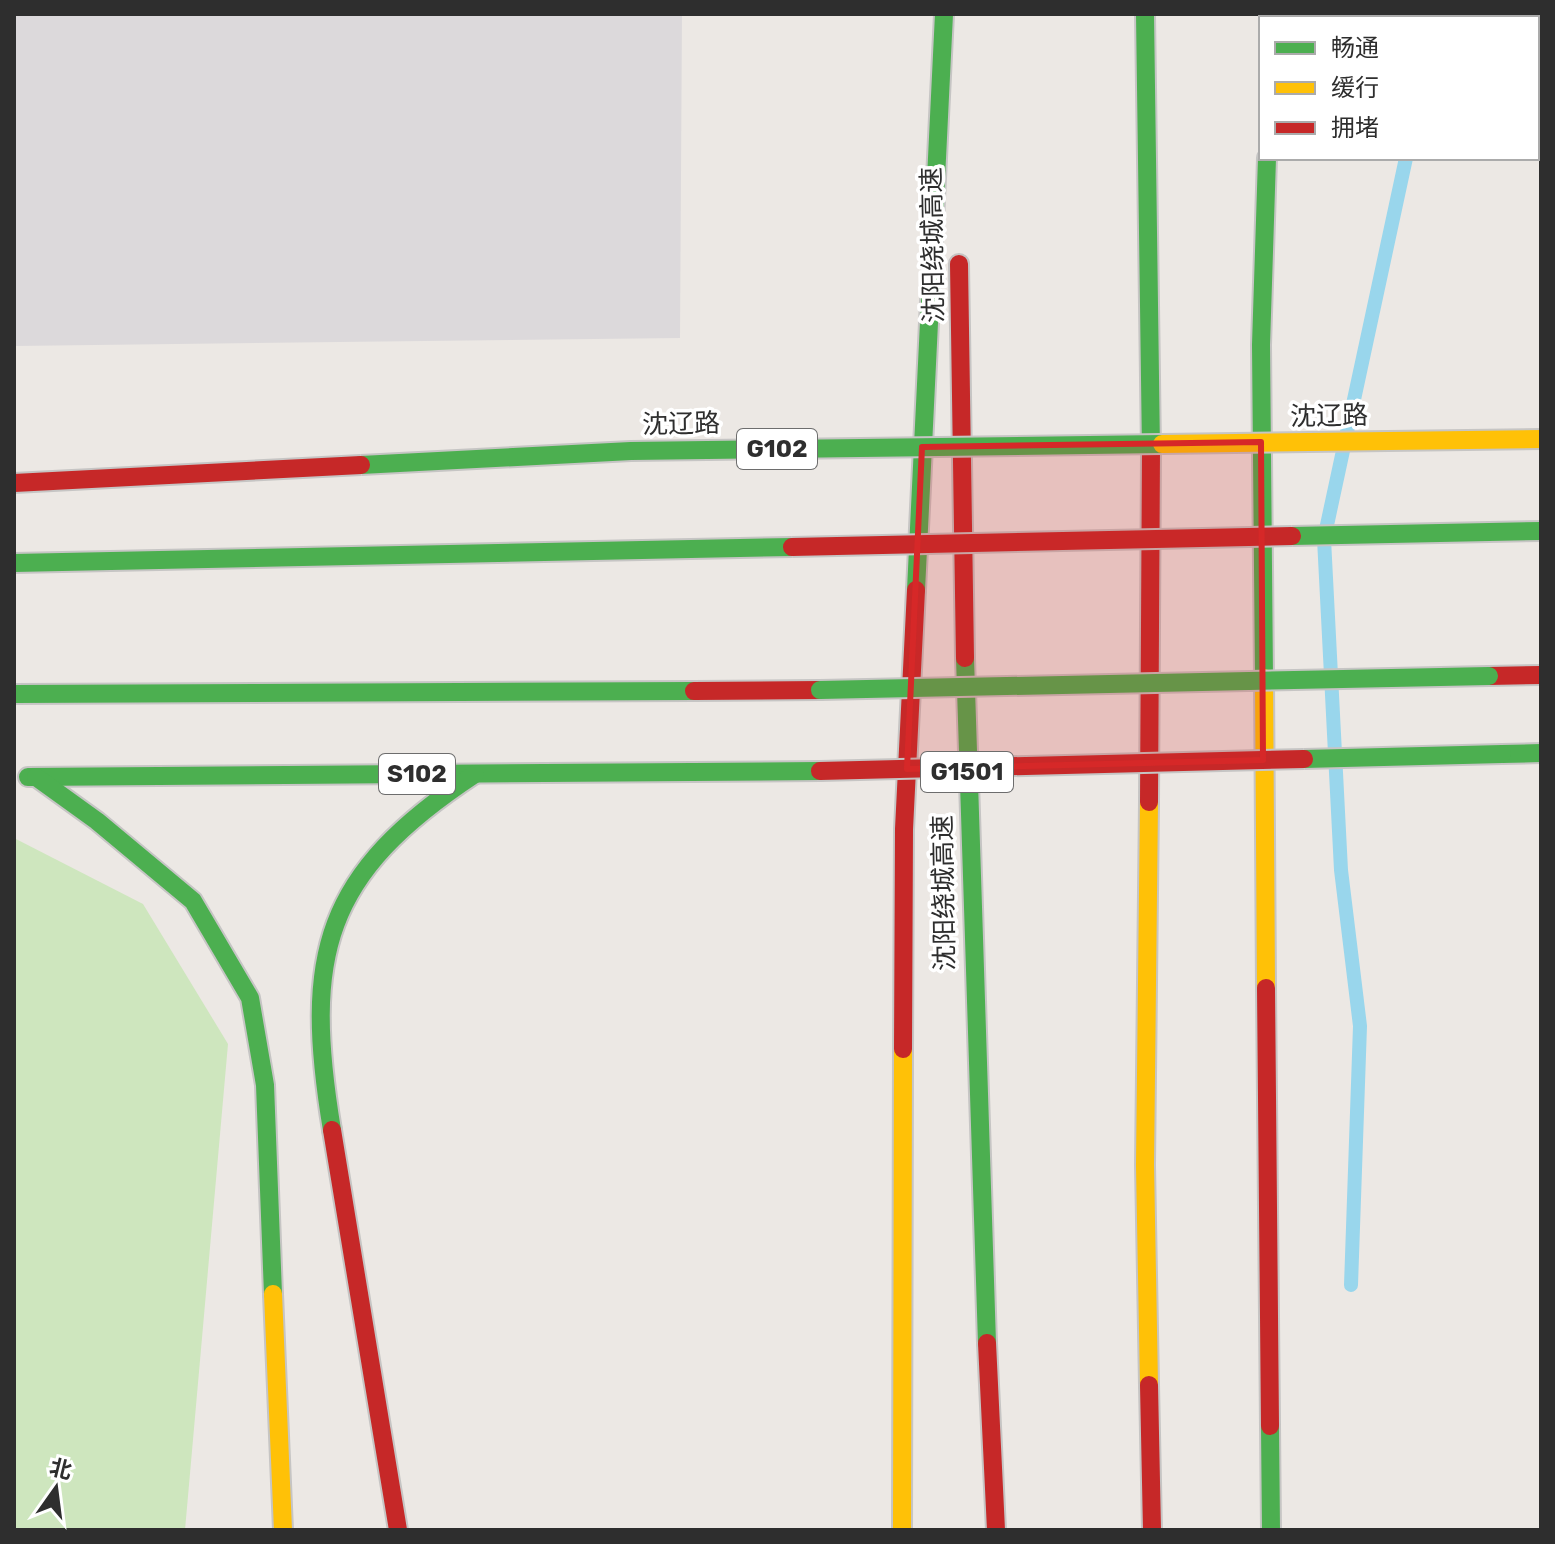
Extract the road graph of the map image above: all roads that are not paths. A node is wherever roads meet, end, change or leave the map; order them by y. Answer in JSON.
{"nodes":[{"id":1,"x":944,"y":14,"type":"edge"},
{"id":2,"x":956,"y":14,"type":"edge"},
{"id":3,"x":1145,"y":14,"type":"edge"},
{"id":4,"x":957,"y":125,"type":"dead end"},
{"id":5,"x":1267,"y":160,"type":"edge"},
{"id":6,"x":959,"y":251,"type":"dead end"},
{"id":7,"x":1541,"y":439,"type":"edge"},
{"id":8,"x":14,"y":483,"type":"edge"},
{"id":9,"x":1541,"y":531,"type":"edge"},
{"id":10,"x":14,"y":563,"type":"edge"},
{"id":11,"x":1541,"y":675,"type":"edge"},
{"id":12,"x":14,"y":694,"type":"edge"},
{"id":13,"x":1541,"y":753,"type":"edge"},
{"id":14,"x":475,"y":774,"type":"junction"},
{"id":15,"x":14,"y":777,"type":"edge"},
{"id":16,"x":36,"y":777,"type":"junction"},
{"id":17,"x":283,"y":1530,"type":"edge"},
{"id":18,"x":398,"y":1530,"type":"edge"},
{"id":19,"x":902,"y":1530,"type":"edge"},
{"id":20,"x":996,"y":1530,"type":"edge"},
{"id":21,"x":1152,"y":1530,"type":"edge"},
{"id":22,"x":1271,"y":1530,"type":"edge"}],
"edges":[{"from":1,"to":19,"type":"highway"},
{"from":2,"to":4,"type":"highway"},
{"from":3,"to":21,"type":"highway"},
{"from":5,"to":22,"type":"highway"},
{"from":6,"to":20,"type":"highway","name":"沈阳绕城高速","number":"G1501"},
{"from":7,"to":8,"type":"highway","name":"沈辽路","number":"G102","bridge":true},
{"from":9,"to":10,"type":"highway","bridge":true},
{"from":11,"to":12,"type":"highway","bridge":true},
{"from":13,"to":14,"type":"highway","number":"S102","bridge":true},
{"from":14,"to":16,"type":"highway","number":"S102"},
{"from":14,"to":18,"type":"highway"},
{"from":15,"to":16,"type":"highway","number":"S102"},
{"from":16,"to":17,"type":"highway"}]}
